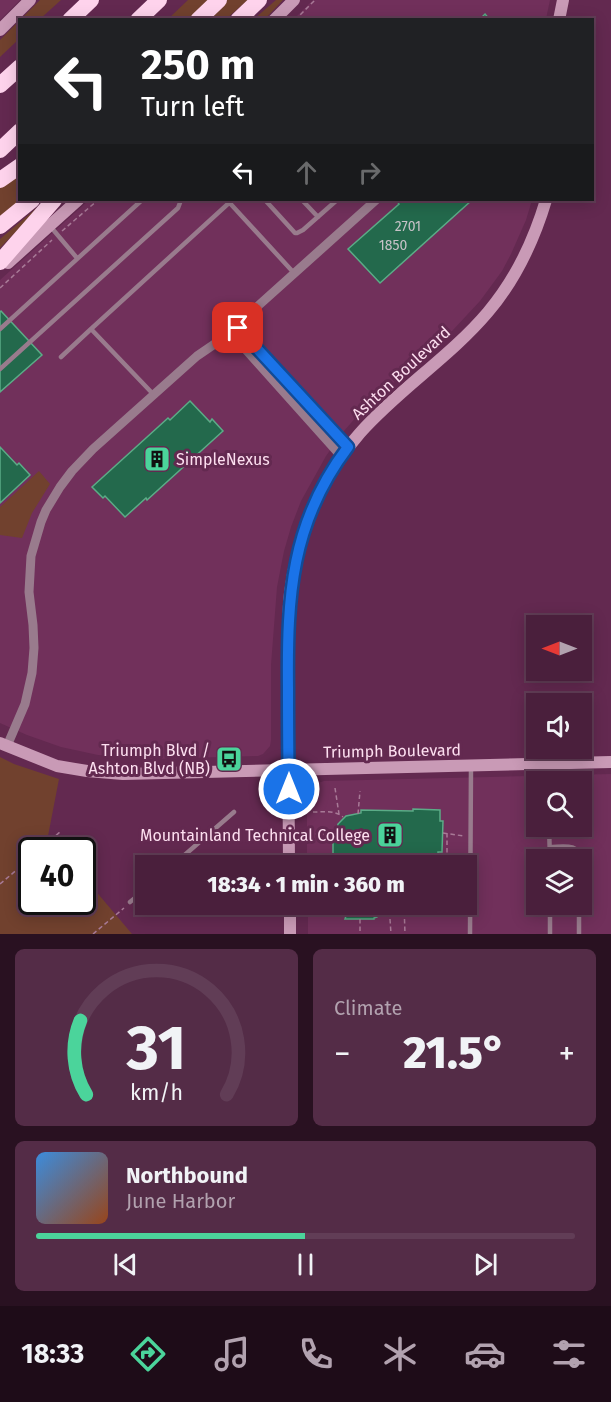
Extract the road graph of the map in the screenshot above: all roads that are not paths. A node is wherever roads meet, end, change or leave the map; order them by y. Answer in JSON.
{"nodes":[{"id":1,"x":30,"y":0,"type":"edge"},
{"id":2,"x":91,"y":0,"type":"edge"},
{"id":3,"x":159,"y":0,"type":"edge"},
{"id":4,"x":219,"y":0,"type":"edge"},
{"id":5,"x":259,"y":0,"type":"edge"},
{"id":6,"x":294,"y":0,"type":"edge"},
{"id":7,"x":563,"y":0,"type":"edge"},
{"id":8,"x":72,"y":18,"type":"edge"},
{"id":9,"x":140,"y":18,"type":"edge"},
{"id":10,"x":200,"y":18,"type":"edge"},
{"id":11,"x":240,"y":18,"type":"edge"},
{"id":12,"x":279,"y":18,"type":"edge"},
{"id":13,"x":559,"y":18,"type":"edge"},
{"id":14,"x":0,"y":30,"type":"edge"},
{"id":15,"x":18,"y":69,"type":"edge"},
{"id":16,"x":0,"y":85,"type":"edge"},
{"id":17,"x":18,"y":133,"type":"edge"},
{"id":18,"x":0,"y":150,"type":"edge"},
{"id":19,"x":18,"y":167,"type":"edge"},
{"id":20,"x":0,"y":180,"type":"edge"},
{"id":21,"x":31,"y":201,"type":"edge"},
{"id":22,"x":53,"y":201,"type":"edge"},
{"id":23,"x":77,"y":201,"type":"edge"},
{"id":24,"x":141,"y":201,"type":"edge"},
{"id":25,"x":181,"y":201,"type":"edge"},
{"id":26,"x":229,"y":201,"type":"edge"},
{"id":27,"x":266,"y":201,"type":"edge"},
{"id":28,"x":303,"y":201,"type":"edge"},
{"id":29,"x":337,"y":201,"type":"edge"},
{"id":30,"x":375,"y":201,"type":"edge"},
{"id":31,"x":546,"y":201,"type":"edge"},
{"id":32,"x":318,"y":217,"type":"junction"},
{"id":33,"x":0,"y":226,"type":"edge"},
{"id":34,"x":53,"y":230,"type":"junction"},
{"id":35,"x":77,"y":258,"type":"junction"},
{"id":36,"x":0,"y":262,"type":"edge"},
{"id":37,"x":0,"y":270,"type":"edge"},
{"id":38,"x":294,"y":273,"type":"junction"},
{"id":39,"x":0,"y":329,"type":"edge"},
{"id":40,"x":91,"y":329,"type":"junction"},
{"id":41,"x":234,"y":331,"type":"junction"},
{"id":42,"x":61,"y":357,"type":"dead end"},
{"id":43,"x":0,"y":369,"type":"edge"},
{"id":44,"x":154,"y":395,"type":"junction"},
{"id":45,"x":345,"y":452,"type":"junction"},
{"id":46,"x":3,"y":745,"type":"edge"},
{"id":47,"x":611,"y":762,"type":"edge"},
{"id":48,"x":548,"y":764,"type":"junction"},
{"id":49,"x":471,"y":766,"type":"junction"},
{"id":50,"x":288,"y":770,"type":"junction"},
{"id":51,"x":548,"y":771,"type":"edge"},
{"id":52,"x":234,"y":812,"type":"dead end"},
{"id":53,"x":550,"y":837,"type":"edge"},
{"id":54,"x":550,"y":847,"type":"joint"},
{"id":55,"x":576,"y":849,"type":"edge"},
{"id":56,"x":185,"y":855,"type":"edge"},
{"id":57,"x":289,"y":855,"type":"edge"},
{"id":58,"x":135,"y":898,"type":"edge"},
{"id":59,"x":130,"y":902,"type":"dead end"},
{"id":60,"x":290,"y":915,"type":"edge"},
{"id":61,"x":550,"y":915,"type":"edge"},
{"id":62,"x":579,"y":915,"type":"edge"},
{"id":63,"x":290,"y":934,"type":"edge"},
{"id":64,"x":470,"y":934,"type":"edge"},
{"id":65,"x":550,"y":934,"type":"edge"},
{"id":66,"x":579,"y":934,"type":"edge"}],
"edges":[{"from":1,"to":14,"type":"street"},
{"from":2,"to":8,"type":"highway"},
{"from":3,"to":9,"type":"highway"},
{"from":4,"to":10,"type":"highway"},
{"from":5,"to":11,"type":"highway"},
{"from":6,"to":12,"type":"street"},
{"from":7,"to":13,"type":"street"},
{"from":15,"to":16,"type":"highway"},
{"from":17,"to":18,"type":"highway"},
{"from":19,"to":20,"type":"highway"},
{"from":21,"to":33,"type":"highway"},
{"from":22,"to":36,"type":"highway"},
{"from":23,"to":34,"type":"street"},
{"from":24,"to":35,"type":"lane"},
{"from":25,"to":43,"type":"lane"},
{"from":26,"to":38,"type":"lane"},
{"from":26,"to":40,"type":"lane"},
{"from":27,"to":32,"type":"lane"},
{"from":28,"to":32,"type":"lane"},
{"from":29,"to":32,"type":"lane"},
{"from":30,"to":38,"type":"street"},
{"from":31,"to":45,"type":"street","name":"Ashton Boulevard"},
{"from":34,"to":35,"type":"lane"},
{"from":34,"to":37,"type":"street"},
{"from":35,"to":39,"type":"lane"},
{"from":38,"to":41,"type":"street"},
{"from":40,"to":42,"type":"lane"},
{"from":40,"to":44,"type":"lane"},
{"from":41,"to":44,"type":"street"},
{"from":41,"to":45,"type":"street"},
{"from":44,"to":46,"type":"street"},
{"from":45,"to":50,"type":"street","name":"Ashton Boulevard"},
{"from":46,"to":50,"type":"street","name":"Triumph Boulevard"},
{"from":47,"to":48,"type":"street","name":"Triumph Boulevard"},
{"from":48,"to":49,"type":"street","name":"Triumph Boulevard"},
{"from":48,"to":51,"type":"lane"},
{"from":49,"to":50,"type":"street","name":"Triumph Boulevard"},
{"from":49,"to":64,"type":"lane"},
{"from":50,"to":57,"type":"street","name":"Ashton Boulevard"},
{"from":52,"to":56,"type":"lane"},
{"from":53,"to":54,"type":"lane"},
{"from":54,"to":55,"type":"lane"},
{"from":58,"to":59,"type":"lane"},
{"from":60,"to":63,"type":"street"},
{"from":61,"to":65,"type":"lane"},
{"from":62,"to":66,"type":"lane"}]}
